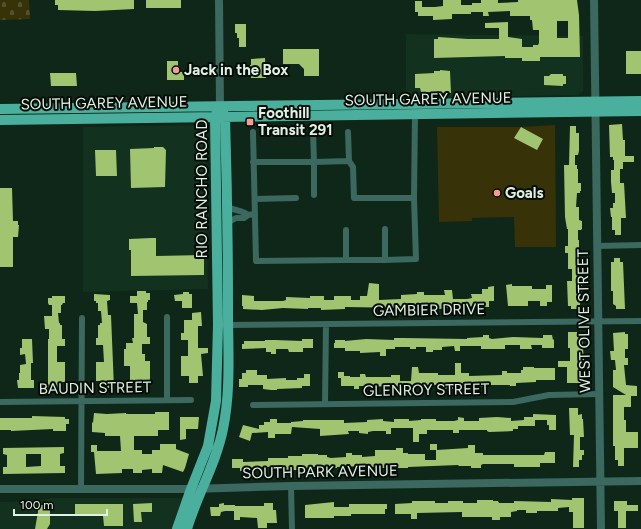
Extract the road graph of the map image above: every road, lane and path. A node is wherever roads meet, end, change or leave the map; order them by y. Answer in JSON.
{"nodes":[{"id":1,"x":219,"y":0,"type":"edge"},
{"id":2,"x":594,"y":0,"type":"edge"},
{"id":3,"x":641,"y":101,"type":"edge"},
{"id":4,"x":220,"y":106,"type":"junction"},
{"id":5,"x":595,"y":107,"type":"junction"},
{"id":6,"x":414,"y":109,"type":"junction"},
{"id":7,"x":0,"y":110,"type":"edge"},
{"id":8,"x":641,"y":111,"type":"edge"},
{"id":9,"x":87,"y":114,"type":"junction"},
{"id":10,"x":215,"y":117,"type":"junction"},
{"id":11,"x":225,"y":117,"type":"junction"},
{"id":12,"x":0,"y":120,"type":"edge"},
{"id":13,"x":313,"y":130,"type":"dead end"},
{"id":14,"x":253,"y":132,"type":"dead end"},
{"id":15,"x":348,"y":132,"type":"dead end"},
{"id":16,"x":349,"y":161,"type":"junction"},
{"id":17,"x":254,"y":162,"type":"junction"},
{"id":18,"x":314,"y":162,"type":"junction"},
{"id":19,"x":314,"y":195,"type":"dead end"},
{"id":20,"x":296,"y":198,"type":"dead end"},
{"id":21,"x":414,"y":198,"type":"junction"},
{"id":22,"x":255,"y":199,"type":"junction"},
{"id":23,"x":227,"y":207,"type":"junction"},
{"id":24,"x":216,"y":212,"type":"junction"},
{"id":25,"x":252,"y":214,"type":"junction"},
{"id":26,"x":228,"y":223,"type":"junction"},
{"id":27,"x":385,"y":229,"type":"dead end"},
{"id":28,"x":346,"y":230,"type":"dead end"},
{"id":29,"x":228,"y":243,"type":"junction"},
{"id":30,"x":641,"y":245,"type":"edge"},
{"id":31,"x":597,"y":246,"type":"junction"},
{"id":32,"x":346,"y":260,"type":"junction"},
{"id":33,"x":385,"y":260,"type":"junction"},
{"id":34,"x":217,"y":284,"type":"junction"},
{"id":35,"x":228,"y":284,"type":"junction"},
{"id":36,"x":167,"y":317,"type":"dead end"},
{"id":37,"x":82,"y":318,"type":"dead end"},
{"id":38,"x":598,"y":321,"type":"junction"},
{"id":39,"x":641,"y":321,"type":"edge"},
{"id":40,"x":228,"y":324,"type":"junction"},
{"id":41,"x":326,"y":324,"type":"junction"},
{"id":42,"x":218,"y":325,"type":"junction"},
{"id":43,"x":599,"y":394,"type":"junction"},
{"id":44,"x":167,"y":400,"type":"junction"},
{"id":45,"x":191,"y":400,"type":"dead end"},
{"id":46,"x":0,"y":402,"type":"edge"},
{"id":47,"x":82,"y":402,"type":"junction"},
{"id":48,"x":325,"y":404,"type":"junction"},
{"id":49,"x":253,"y":405,"type":"dead end"},
{"id":50,"x":601,"y":482,"type":"junction"},
{"id":51,"x":641,"y":482,"type":"edge"},
{"id":52,"x":291,"y":486,"type":"junction"},
{"id":53,"x":81,"y":488,"type":"junction"},
{"id":54,"x":203,"y":488,"type":"junction"},
{"id":55,"x":0,"y":489,"type":"edge"},
{"id":56,"x":191,"y":489,"type":"junction"},
{"id":57,"x":177,"y":529,"type":"edge"},
{"id":58,"x":187,"y":529,"type":"edge"},
{"id":59,"x":292,"y":529,"type":"edge"},
{"id":60,"x":601,"y":529,"type":"edge"}],
"edges":[{"from":1,"to":4,"type":"street"},
{"from":2,"to":5,"type":"street","name":"WEST OLIVE STREET"},
{"from":3,"to":5,"type":"main road","name":"SOUTH GAREY AVENUE"},
{"from":4,"to":6,"type":"main road","name":"SOUTH GAREY AVENUE"},
{"from":4,"to":9,"type":"main road","name":"SOUTH GAREY AVENUE"},
{"from":4,"to":10,"type":"main road","name":"RIO RANCHO ROAD"},
{"from":4,"to":11,"type":"main road","name":"RIO RANCHO ROAD"},
{"from":5,"to":6,"type":"main road","name":"SOUTH GAREY AVENUE"},
{"from":5,"to":6,"type":"main road","name":"SOUTH GAREY AVENUE"},
{"from":5,"to":8,"type":"main road","name":"SOUTH GAREY AVENUE"},
{"from":5,"to":31,"type":"street","name":"WEST OLIVE STREET"},
{"from":6,"to":11,"type":"main road","name":"SOUTH GAREY AVENUE"},
{"from":6,"to":21,"type":"street"},
{"from":7,"to":9,"type":"main road","name":"SOUTH GAREY AVENUE"},
{"from":9,"to":10,"type":"main road","name":"SOUTH GAREY AVENUE"},
{"from":9,"to":12,"type":"main road","name":"SOUTH GAREY AVENUE"},
{"from":10,"to":11,"type":"main road","name":"SOUTH GAREY AVENUE"},
{"from":10,"to":24,"type":"main road","name":"RIO RANCHO ROAD"},
{"from":11,"to":23,"type":"main road","name":"RIO RANCHO ROAD"},
{"from":13,"to":18,"type":"street"},
{"from":14,"to":17,"type":"street"},
{"from":15,"to":16,"type":"street"},
{"from":16,"to":18,"type":"street"},
{"from":16,"to":21,"type":"street"},
{"from":17,"to":18,"type":"street"},
{"from":17,"to":22,"type":"street"},
{"from":18,"to":19,"type":"street"},
{"from":20,"to":22,"type":"street"},
{"from":21,"to":33,"type":"street"},
{"from":22,"to":25,"type":"street"},
{"from":23,"to":25,"type":"street"},
{"from":23,"to":26,"type":"main road","name":"RIO RANCHO ROAD"},
{"from":24,"to":29,"type":"main road"},
{"from":24,"to":34,"type":"main road","name":"RIO RANCHO ROAD"},
{"from":25,"to":26,"type":"street"},
{"from":25,"to":32,"type":"street"},
{"from":26,"to":29,"type":"main road","name":"RIO RANCHO ROAD"},
{"from":27,"to":33,"type":"street"},
{"from":28,"to":32,"type":"street"},
{"from":29,"to":35,"type":"main road","name":"RIO RANCHO ROAD"},
{"from":30,"to":31,"type":"street"},
{"from":31,"to":38,"type":"street","name":"WEST OLIVE STREET"},
{"from":32,"to":33,"type":"street"},
{"from":34,"to":35,"type":"main road"},
{"from":34,"to":42,"type":"main road","name":"RIO RANCHO ROAD"},
{"from":35,"to":40,"type":"main road","name":"RIO RANCHO ROAD"},
{"from":36,"to":44,"type":"street"},
{"from":37,"to":47,"type":"street"},
{"from":38,"to":39,"type":"street","name":"GAMBIER DRIVE"},
{"from":38,"to":41,"type":"street","name":"GAMBIER DRIVE"},
{"from":38,"to":43,"type":"street","name":"WEST OLIVE STREET"},
{"from":40,"to":41,"type":"street","name":"GAMBIER DRIVE"},
{"from":40,"to":42,"type":"street","name":"GAMBIER DRIVE"},
{"from":40,"to":54,"type":"main road","name":"RIO RANCHO ROAD"},
{"from":41,"to":48,"type":"street"},
{"from":42,"to":56,"type":"main road","name":"RIO RANCHO ROAD"},
{"from":43,"to":48,"type":"street","name":"GLENROY STREET"},
{"from":43,"to":50,"type":"street","name":"WEST OLIVE STREET"},
{"from":44,"to":45,"type":"street","name":"BAUDIN STREET"},
{"from":44,"to":47,"type":"street","name":"BAUDIN STREET"},
{"from":46,"to":47,"type":"street","name":"BAUDIN STREET"},
{"from":47,"to":53,"type":"street"},
{"from":48,"to":49,"type":"street","name":"GLENROY STREET"},
{"from":50,"to":51,"type":"street","name":"SOUTH PARK AVENUE"},
{"from":50,"to":52,"type":"street","name":"SOUTH PARK AVENUE"},
{"from":50,"to":60,"type":"street","name":"WEST OLIVE STREET"},
{"from":52,"to":54,"type":"street","name":"SOUTH PARK AVENUE"},
{"from":52,"to":59,"type":"street"},
{"from":53,"to":55,"type":"street","name":"SOUTH PARK AVENUE"},
{"from":53,"to":56,"type":"street","name":"SOUTH PARK AVENUE"},
{"from":54,"to":56,"type":"street","name":"SOUTH PARK AVENUE"},
{"from":54,"to":58,"type":"main road","name":"RIO RANCHO ROAD"},
{"from":56,"to":57,"type":"main road","name":"RIO RANCHO ROAD"}]}
